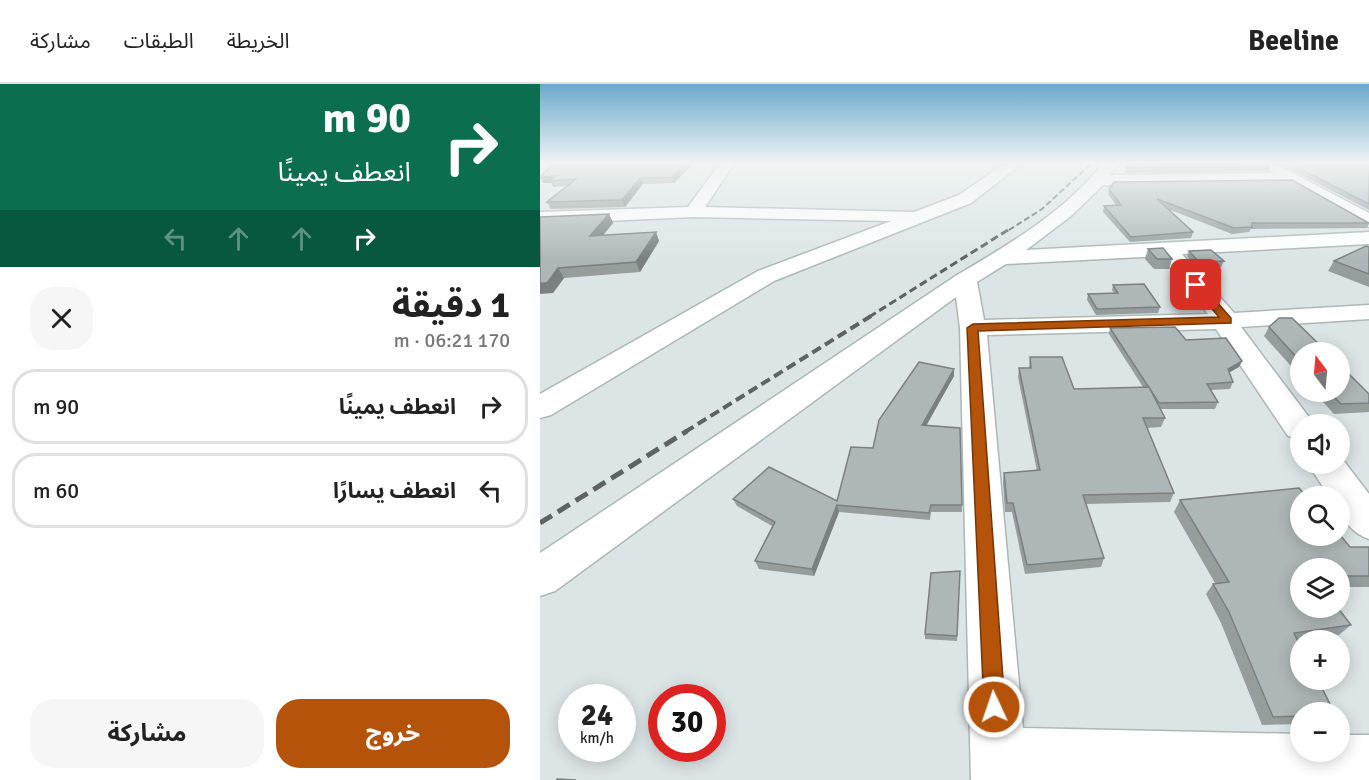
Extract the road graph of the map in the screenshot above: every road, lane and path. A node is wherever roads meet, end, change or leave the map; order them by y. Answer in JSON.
{"nodes":[{"id":1,"x":705,"y":194,"type":"edge"},
{"id":2,"x":971,"y":194,"type":"edge"},
{"id":3,"x":1078,"y":194,"type":"edge"},
{"id":4,"x":1323,"y":194,"type":"edge"},
{"id":5,"x":693,"y":212,"type":"junction"},
{"id":6,"x":926,"y":216,"type":"junction"},
{"id":7,"x":540,"y":219,"type":"edge"},
{"id":8,"x":1369,"y":221,"type":"edge"},
{"id":9,"x":1369,"y":238,"type":"edge"},
{"id":10,"x":1166,"y":249,"type":"junction"},
{"id":11,"x":1003,"y":258,"type":"junction"},
{"id":12,"x":965,"y":280,"type":"junction"},
{"id":13,"x":1369,"y":312,"type":"edge"},
{"id":14,"x":1225,"y":321,"type":"junction"},
{"id":15,"x":973,"y":328,"type":"junction"},
{"id":16,"x":540,"y":408,"type":"edge"},
{"id":17,"x":1290,"y":414,"type":"edge"},
{"id":18,"x":1333,"y":474,"type":"edge"},
{"id":19,"x":1369,"y":523,"type":"edge"},
{"id":20,"x":540,"y":577,"type":"edge"},
{"id":21,"x":1369,"y":763,"type":"edge"},
{"id":22,"x":998,"y":767,"type":"edge"}],
"edges":[{"from":1,"to":5,"type":"street"},
{"from":2,"to":6,"type":"street"},
{"from":3,"to":11,"type":"street"},
{"from":4,"to":8,"type":"street"},
{"from":5,"to":6,"type":"street"},
{"from":5,"to":7,"type":"street"},
{"from":6,"to":16,"type":"street"},
{"from":9,"to":10,"type":"street"},
{"from":10,"to":11,"type":"street"},
{"from":10,"to":14,"type":"street"},
{"from":11,"to":12,"type":"street"},
{"from":12,"to":15,"type":"street"},
{"from":12,"to":20,"type":"street"},
{"from":13,"to":14,"type":"street"},
{"from":14,"to":15,"type":"street"},
{"from":14,"to":17,"type":"street"},
{"from":15,"to":22,"type":"street"},
{"from":18,"to":19,"type":"street"},
{"from":21,"to":22,"type":"street"}]}
